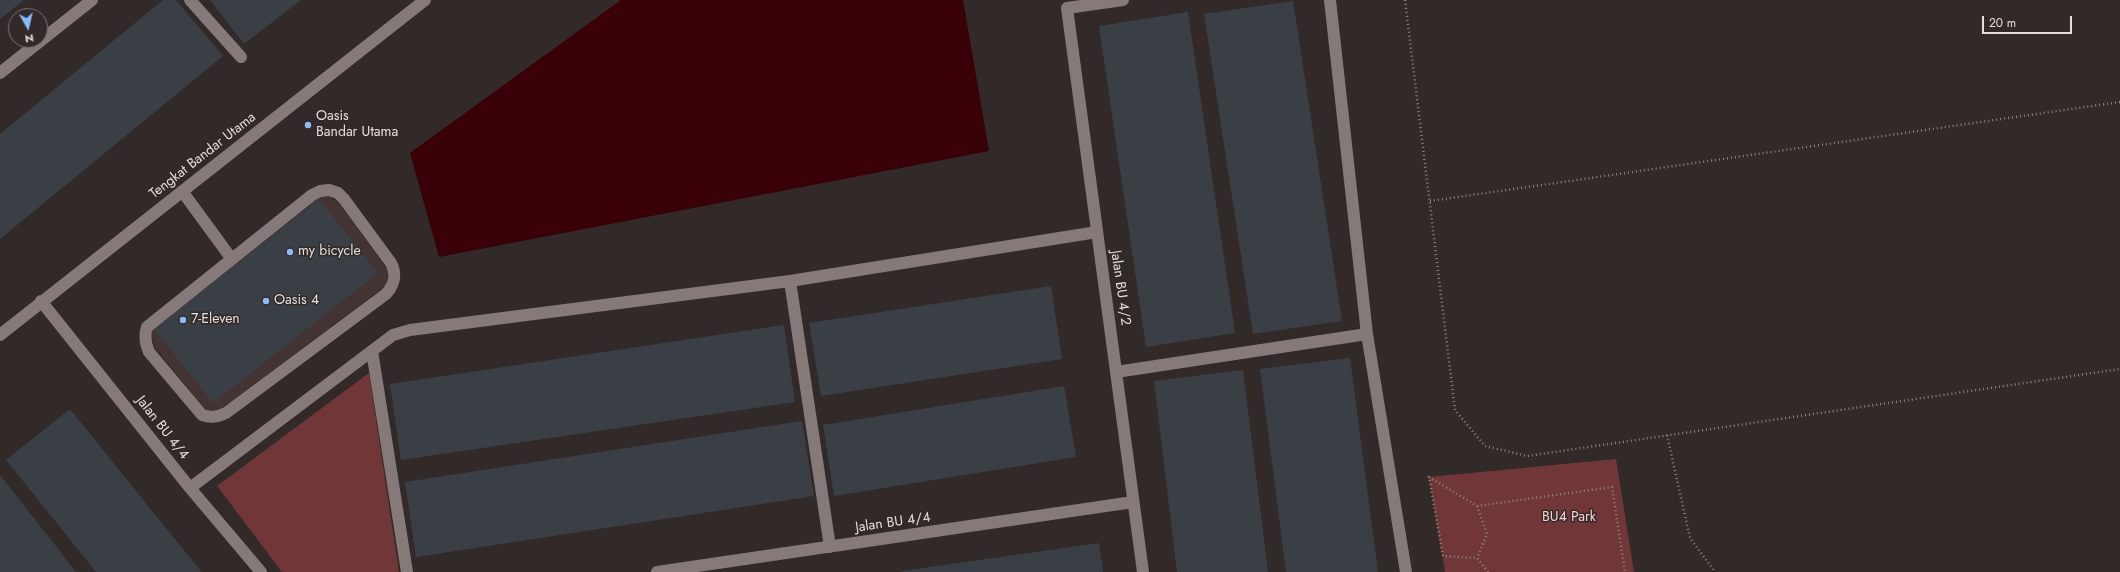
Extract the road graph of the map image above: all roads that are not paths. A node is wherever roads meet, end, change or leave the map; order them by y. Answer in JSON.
{"nodes":[{"id":1,"x":92,"y":0,"type":"edge"},
{"id":2,"x":190,"y":0,"type":"edge"},
{"id":3,"x":425,"y":0,"type":"edge"},
{"id":4,"x":1123,"y":0,"type":"edge"},
{"id":5,"x":1330,"y":0,"type":"edge"},
{"id":6,"x":241,"y":57,"type":"dead end"},
{"id":7,"x":0,"y":73,"type":"edge"},
{"id":8,"x":182,"y":192,"type":"junction"},
{"id":9,"x":1097,"y":232,"type":"junction"},
{"id":10,"x":231,"y":258,"type":"junction"},
{"id":11,"x":790,"y":281,"type":"junction"},
{"id":12,"x":41,"y":301,"type":"junction"},
{"id":13,"x":1367,"y":334,"type":"junction"},
{"id":14,"x":0,"y":335,"type":"edge"},
{"id":15,"x":372,"y":351,"type":"junction"},
{"id":16,"x":1116,"y":372,"type":"junction"},
{"id":17,"x":190,"y":488,"type":"junction"},
{"id":18,"x":1133,"y":502,"type":"junction"},
{"id":19,"x":830,"y":547,"type":"junction"},
{"id":20,"x":684,"y":570,"type":"edge"},
{"id":21,"x":261,"y":572,"type":"edge"},
{"id":22,"x":407,"y":572,"type":"edge"},
{"id":23,"x":657,"y":572,"type":"edge"},
{"id":24,"x":1143,"y":572,"type":"edge"},
{"id":25,"x":1406,"y":572,"type":"edge"}],
"edges":[{"from":1,"to":7,"type":"street"},
{"from":2,"to":6,"type":"street"},
{"from":3,"to":8,"type":"street","name":"Tengkat Bandar Utama"},
{"from":4,"to":9,"type":"street","name":"Jalan BU 4/2"},
{"from":5,"to":13,"type":"street"},
{"from":8,"to":10,"type":"street"},
{"from":8,"to":12,"type":"street","name":"Tengkat Bandar Utama"},
{"from":9,"to":11,"type":"street"},
{"from":9,"to":16,"type":"street","name":"Jalan BU 4/2"},
{"from":10,"to":10,"type":"street"},
{"from":11,"to":15,"type":"street"},
{"from":11,"to":19,"type":"street"},
{"from":12,"to":14,"type":"street","name":"Tengkat Bandar Utama"},
{"from":12,"to":17,"type":"street","name":"Jalan BU 4/4"},
{"from":13,"to":16,"type":"street"},
{"from":13,"to":25,"type":"street"},
{"from":15,"to":17,"type":"street"},
{"from":15,"to":22,"type":"street"},
{"from":16,"to":18,"type":"street","name":"Jalan BU 4/2"},
{"from":17,"to":21,"type":"street","name":"Jalan BU 4/4"},
{"from":18,"to":19,"type":"street","name":"Jalan BU 4/4"},
{"from":18,"to":24,"type":"street","name":"Jalan BU 4/2"},
{"from":19,"to":20,"type":"street","name":"Jalan BU 4/4"},
{"from":20,"to":23,"type":"street","name":"Jalan BU 4/4"}]}
